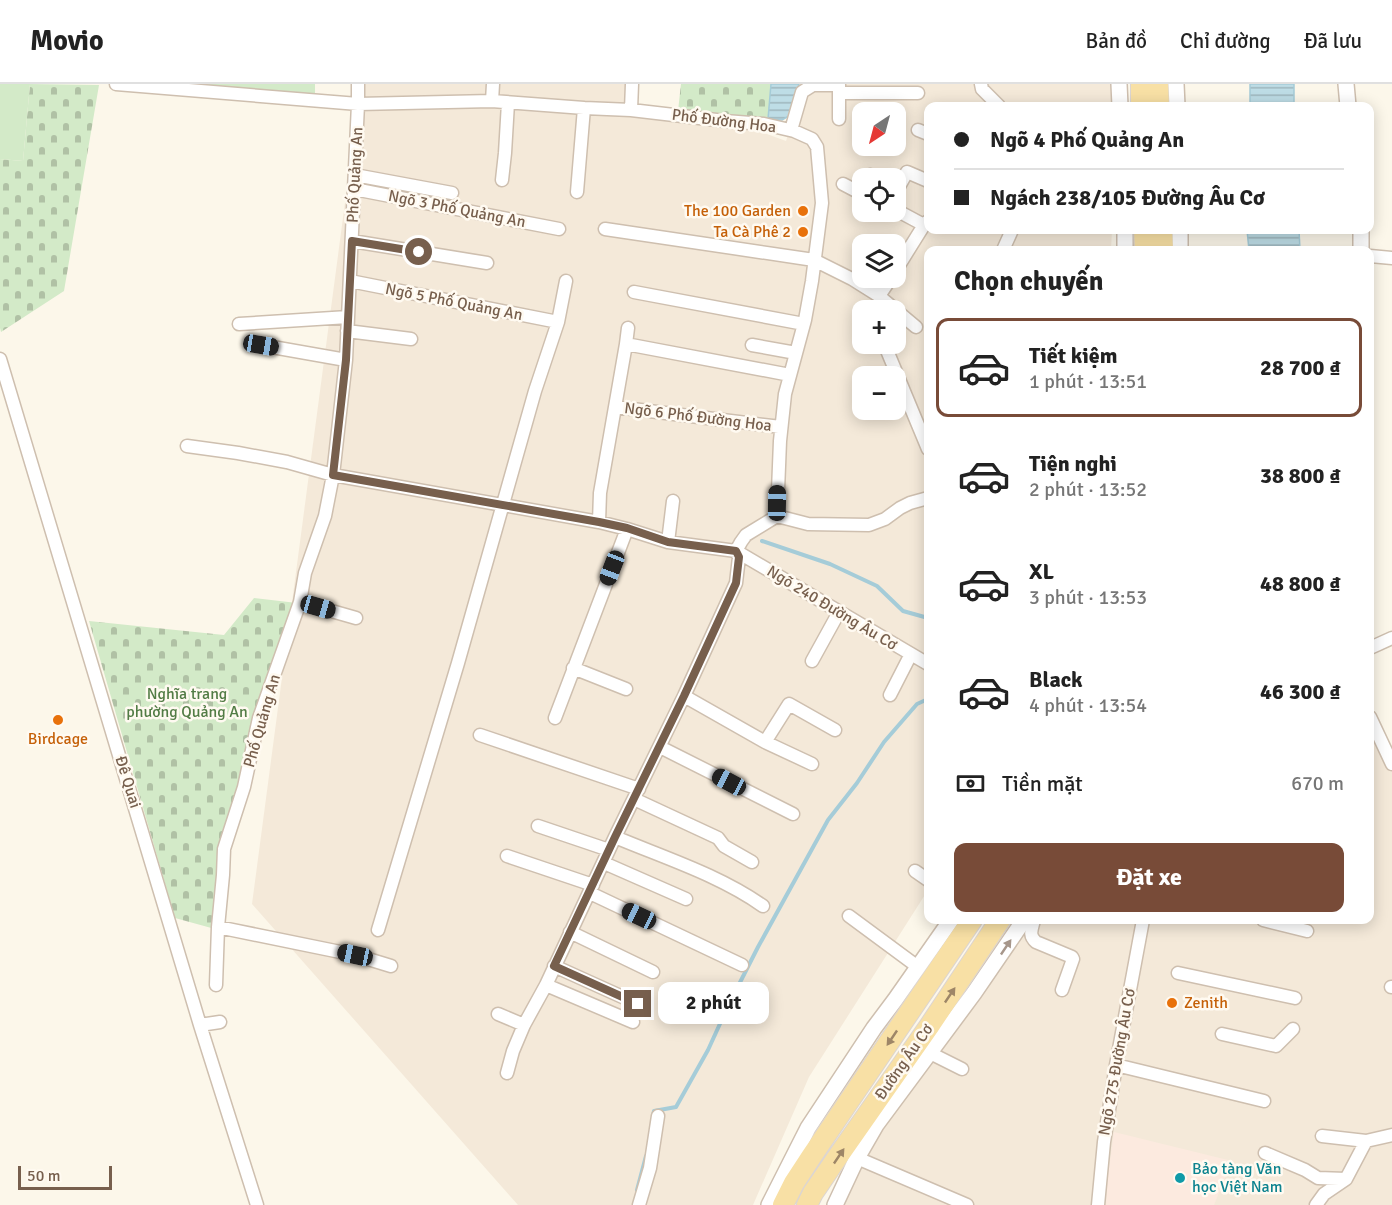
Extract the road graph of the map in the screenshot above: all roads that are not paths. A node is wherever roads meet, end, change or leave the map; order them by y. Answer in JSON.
{"nodes":[{"id":1,"x":116,"y":84,"type":"edge"},
{"id":2,"x":358,"y":84,"type":"edge"},
{"id":3,"x":493,"y":84,"type":"edge"},
{"id":4,"x":632,"y":84,"type":"edge"},
{"id":5,"x":981,"y":84,"type":"edge"},
{"id":6,"x":1119,"y":84,"type":"edge"},
{"id":7,"x":1141,"y":84,"type":"edge"},
{"id":8,"x":1158,"y":84,"type":"edge"},
{"id":9,"x":1176,"y":84,"type":"edge"},
{"id":10,"x":1346,"y":84,"type":"edge"},
{"id":11,"x":839,"y":87,"type":"edge"},
{"id":12,"x":918,"y":93,"type":"dead end"},
{"id":13,"x":492,"y":101,"type":"junction"},
{"id":14,"x":995,"y":102,"type":"edge"},
{"id":15,"x":1120,"y":102,"type":"edge"},
{"id":16,"x":1141,"y":102,"type":"edge"},
{"id":17,"x":1159,"y":102,"type":"edge"},
{"id":18,"x":1177,"y":102,"type":"edge"},
{"id":19,"x":1348,"y":102,"type":"edge"},
{"id":20,"x":508,"y":103,"type":"junction"},
{"id":21,"x":358,"y":104,"type":"junction"},
{"id":22,"x":584,"y":108,"type":"junction"},
{"id":23,"x":631,"y":110,"type":"junction"},
{"id":24,"x":839,"y":119,"type":"dead end"},
{"id":25,"x":791,"y":130,"type":"junction"},
{"id":26,"x":906,"y":174,"type":"edge"},
{"id":27,"x":355,"y":175,"type":"junction"},
{"id":28,"x":924,"y":179,"type":"edge"},
{"id":29,"x":502,"y":180,"type":"dead end"},
{"id":30,"x":843,"y":184,"type":"dead end"},
{"id":31,"x":354,"y":189,"type":"junction"},
{"id":32,"x":852,"y":189,"type":"edge"},
{"id":33,"x":452,"y":192,"type":"dead end"},
{"id":34,"x":577,"y":192,"type":"dead end"},
{"id":35,"x":906,"y":214,"type":"edge"},
{"id":36,"x":924,"y":222,"type":"edge"},
{"id":37,"x":924,"y":226,"type":"edge"},
{"id":38,"x":559,"y":229,"type":"dead end"},
{"id":39,"x":604,"y":229,"type":"dead end"},
{"id":40,"x":352,"y":241,"type":"junction"},
{"id":41,"x":906,"y":254,"type":"edge"},
{"id":42,"x":1374,"y":256,"type":"edge"},
{"id":43,"x":1392,"y":258,"type":"edge"},
{"id":44,"x":814,"y":260,"type":"junction"},
{"id":45,"x":487,"y":263,"type":"dead end"},
{"id":46,"x":350,"y":281,"type":"junction"},
{"id":47,"x":566,"y":281,"type":"dead end"},
{"id":48,"x":884,"y":288,"type":"edge"},
{"id":49,"x":634,"y":292,"type":"dead end"},
{"id":50,"x":879,"y":296,"type":"junction"},
{"id":51,"x":348,"y":317,"type":"junction"},
{"id":52,"x":558,"y":322,"type":"junction"},
{"id":53,"x":239,"y":324,"type":"dead end"},
{"id":54,"x":804,"y":324,"type":"junction"},
{"id":55,"x":916,"y":327,"type":"dead end"},
{"id":56,"x":628,"y":328,"type":"dead end"},
{"id":57,"x":347,"y":331,"type":"junction"},
{"id":58,"x":411,"y":339,"type":"dead end"},
{"id":59,"x":626,"y":344,"type":"junction"},
{"id":60,"x":261,"y":345,"type":"dead end"},
{"id":61,"x":752,"y":345,"type":"dead end"},
{"id":62,"x":796,"y":353,"type":"junction"},
{"id":63,"x":888,"y":354,"type":"edge"},
{"id":64,"x":0,"y":359,"type":"edge"},
{"id":65,"x":346,"y":360,"type":"junction"},
{"id":66,"x":790,"y":375,"type":"junction"},
{"id":67,"x":616,"y":407,"type":"junction"},
{"id":68,"x":781,"y":427,"type":"junction"},
{"id":69,"x":924,"y":439,"type":"edge"},
{"id":70,"x":187,"y":446,"type":"dead end"},
{"id":71,"x":333,"y":475,"type":"junction"},
{"id":72,"x":924,"y":499,"type":"edge"},
{"id":73,"x":673,"y":501,"type":"dead end"},
{"id":74,"x":504,"y":504,"type":"junction"},
{"id":75,"x":777,"y":516,"type":"junction"},
{"id":76,"x":599,"y":522,"type":"junction"},
{"id":77,"x":627,"y":528,"type":"junction"},
{"id":78,"x":668,"y":542,"type":"junction"},
{"id":79,"x":736,"y":551,"type":"junction"},
{"id":80,"x":300,"y":602,"type":"junction"},
{"id":81,"x":839,"y":612,"type":"junction"},
{"id":82,"x":356,"y":618,"type":"dead end"},
{"id":83,"x":1392,"y":638,"type":"edge"},
{"id":84,"x":1374,"y":646,"type":"edge"},
{"id":85,"x":911,"y":654,"type":"junction"},
{"id":86,"x":812,"y":661,"type":"dead end"},
{"id":87,"x":924,"y":662,"type":"edge"},
{"id":88,"x":573,"y":668,"type":"junction"},
{"id":89,"x":626,"y":689,"type":"dead end"},
{"id":90,"x":890,"y":694,"type":"dead end"},
{"id":91,"x":684,"y":696,"type":"junction"},
{"id":92,"x":555,"y":718,"type":"dead end"},
{"id":93,"x":1374,"y":726,"type":"edge"},
{"id":94,"x":835,"y":730,"type":"dead end"},
{"id":95,"x":480,"y":735,"type":"dead end"},
{"id":96,"x":765,"y":742,"type":"junction"},
{"id":97,"x":660,"y":747,"type":"junction"},
{"id":98,"x":812,"y":764,"type":"dead end"},
{"id":99,"x":1392,"y":764,"type":"edge"},
{"id":100,"x":637,"y":794,"type":"junction"},
{"id":101,"x":793,"y":814,"type":"dead end"},
{"id":102,"x":538,"y":826,"type":"dead end"},
{"id":103,"x":615,"y":837,"type":"junction"},
{"id":104,"x":609,"y":850,"type":"junction"},
{"id":105,"x":507,"y":856,"type":"dead end"},
{"id":106,"x":752,"y":862,"type":"dead end"},
{"id":107,"x":604,"y":863,"type":"junction"},
{"id":108,"x":915,"y":871,"type":"dead end"},
{"id":109,"x":924,"y":877,"type":"edge"},
{"id":110,"x":591,"y":889,"type":"junction"},
{"id":111,"x":686,"y":899,"type":"dead end"},
{"id":112,"x":763,"y":906,"type":"dead end"},
{"id":113,"x":849,"y":916,"type":"dead end"},
{"id":114,"x":948,"y":924,"type":"edge"},
{"id":115,"x":969,"y":924,"type":"edge"},
{"id":116,"x":997,"y":924,"type":"edge"},
{"id":117,"x":1021,"y":924,"type":"edge"},
{"id":118,"x":1033,"y":924,"type":"edge"},
{"id":119,"x":1142,"y":924,"type":"edge"},
{"id":120,"x":1279,"y":924,"type":"edge"},
{"id":121,"x":218,"y":927,"type":"junction"},
{"id":122,"x":378,"y":930,"type":"dead end"},
{"id":123,"x":1307,"y":931,"type":"dead end"},
{"id":124,"x":570,"y":932,"type":"junction"},
{"id":125,"x":742,"y":965,"type":"dead end"},
{"id":126,"x":391,"y":966,"type":"dead end"},
{"id":127,"x":554,"y":966,"type":"junction"},
{"id":128,"x":918,"y":967,"type":"junction"},
{"id":129,"x":652,"y":972,"type":"dead end"},
{"id":130,"x":1178,"y":973,"type":"dead end"},
{"id":131,"x":216,"y":985,"type":"dead end"},
{"id":132,"x":546,"y":985,"type":"junction"},
{"id":133,"x":1062,"y":990,"type":"dead end"},
{"id":134,"x":1295,"y":998,"type":"dead end"},
{"id":135,"x":638,"y":1004,"type":"dead end"},
{"id":136,"x":910,"y":1011,"type":"junction"},
{"id":137,"x":498,"y":1014,"type":"dead end"},
{"id":138,"x":220,"y":1022,"type":"dead end"},
{"id":139,"x":633,"y":1022,"type":"dead end"},
{"id":140,"x":201,"y":1025,"type":"junction"},
{"id":141,"x":524,"y":1025,"type":"junction"},
{"id":142,"x":930,"y":1025,"type":"junction"},
{"id":143,"x":1293,"y":1029,"type":"dead end"},
{"id":144,"x":1221,"y":1034,"type":"dead end"},
{"id":145,"x":930,"y":1053,"type":"junction"},
{"id":146,"x":1116,"y":1065,"type":"junction"},
{"id":147,"x":962,"y":1069,"type":"dead end"},
{"id":148,"x":507,"y":1073,"type":"dead end"},
{"id":149,"x":1264,"y":1101,"type":"dead end"},
{"id":150,"x":658,"y":1116,"type":"dead end"},
{"id":151,"x":1392,"y":1135,"type":"edge"},
{"id":152,"x":1322,"y":1136,"type":"dead end"},
{"id":153,"x":1366,"y":1141,"type":"junction"},
{"id":154,"x":1265,"y":1152,"type":"dead end"},
{"id":155,"x":857,"y":1158,"type":"junction"},
{"id":156,"x":1346,"y":1179,"type":"junction"},
{"id":157,"x":812,"y":1201,"type":"edge"},
{"id":158,"x":257,"y":1205,"type":"edge"},
{"id":159,"x":639,"y":1205,"type":"edge"},
{"id":160,"x":769,"y":1205,"type":"edge"},
{"id":161,"x":783,"y":1205,"type":"edge"},
{"id":162,"x":835,"y":1205,"type":"edge"},
{"id":163,"x":967,"y":1205,"type":"edge"},
{"id":164,"x":1098,"y":1205,"type":"edge"},
{"id":165,"x":1316,"y":1205,"type":"edge"}],
"edges":[{"from":1,"to":21,"type":"street","name":"Phố Đường Hoa"},
{"from":2,"to":21,"type":"street","name":"Phố Quảng An"},
{"from":3,"to":13,"type":"street"},
{"from":4,"to":23,"type":"street"},
{"from":5,"to":14,"type":"street"},
{"from":6,"to":15,"type":"street"},
{"from":7,"to":16,"type":"main road"},
{"from":8,"to":17,"type":"main road"},
{"from":9,"to":18,"type":"street"},
{"from":10,"to":19,"type":"street"},
{"from":11,"to":12,"type":"street"},
{"from":11,"to":24,"type":"street"},
{"from":11,"to":25,"type":"street"},
{"from":13,"to":20,"type":"street","name":"Phố Đường Hoa"},
{"from":13,"to":21,"type":"street","name":"Phố Đường Hoa"},
{"from":20,"to":22,"type":"street","name":"Phố Đường Hoa"},
{"from":20,"to":29,"type":"street"},
{"from":21,"to":27,"type":"street","name":"Phố Quảng An"},
{"from":22,"to":23,"type":"street","name":"Phố Đường Hoa"},
{"from":22,"to":34,"type":"street"},
{"from":23,"to":25,"type":"street","name":"Phố Đường Hoa"},
{"from":25,"to":44,"type":"street","name":"Phố Đường Hoa"},
{"from":26,"to":28,"type":"street"},
{"from":27,"to":31,"type":"street","name":"Phố Quảng An"},
{"from":27,"to":33,"type":"street"},
{"from":30,"to":32,"type":"street"},
{"from":31,"to":38,"type":"street","name":"Ngõ 3 Phố Quảng An"},
{"from":31,"to":40,"type":"street","name":"Phố Quảng An"},
{"from":35,"to":36,"type":"street"},
{"from":37,"to":41,"type":"street"},
{"from":39,"to":44,"type":"street"},
{"from":40,"to":45,"type":"street"},
{"from":40,"to":46,"type":"street","name":"Phố Quảng An"},
{"from":42,"to":43,"type":"street"},
{"from":44,"to":50,"type":"street"},
{"from":44,"to":54,"type":"street","name":"Phố Đường Hoa"},
{"from":46,"to":51,"type":"street","name":"Phố Quảng An"},
{"from":46,"to":52,"type":"street","name":"Ngõ 5 Phố Quảng An"},
{"from":47,"to":52,"type":"street"},
{"from":48,"to":50,"type":"street"},
{"from":49,"to":54,"type":"street"},
{"from":50,"to":55,"type":"street"},
{"from":51,"to":53,"type":"street"},
{"from":51,"to":57,"type":"street","name":"Phố Quảng An"},
{"from":52,"to":74,"type":"street"},
{"from":54,"to":62,"type":"street","name":"Phố Đường Hoa"},
{"from":56,"to":59,"type":"street"},
{"from":57,"to":58,"type":"street"},
{"from":57,"to":65,"type":"street","name":"Phố Quảng An"},
{"from":59,"to":66,"type":"street"},
{"from":59,"to":67,"type":"street"},
{"from":60,"to":65,"type":"street"},
{"from":61,"to":62,"type":"street"},
{"from":62,"to":66,"type":"street","name":"Phố Đường Hoa"},
{"from":63,"to":69,"type":"street"},
{"from":64,"to":140,"type":"street","name":"Đê Quai"},
{"from":65,"to":71,"type":"street","name":"Phố Quảng An"},
{"from":66,"to":68,"type":"street","name":"Phố Đường Hoa"},
{"from":67,"to":68,"type":"street","name":"Ngõ 6 Phố Đường Hoa"},
{"from":67,"to":76,"type":"street"},
{"from":68,"to":75,"type":"street","name":"Phố Đường Hoa"},
{"from":70,"to":71,"type":"street"},
{"from":71,"to":74,"type":"street"},
{"from":71,"to":80,"type":"street","name":"Phố Quảng An"},
{"from":72,"to":75,"type":"street"},
{"from":73,"to":78,"type":"street"},
{"from":74,"to":76,"type":"street"},
{"from":74,"to":122,"type":"street"},
{"from":75,"to":79,"type":"street"},
{"from":76,"to":77,"type":"street"},
{"from":77,"to":78,"type":"street"},
{"from":77,"to":88,"type":"street"},
{"from":78,"to":79,"type":"street"},
{"from":79,"to":81,"type":"street","name":"Ngõ 240 Đường Âu Cơ"},
{"from":79,"to":91,"type":"street"},
{"from":80,"to":82,"type":"street"},
{"from":80,"to":121,"type":"street","name":"Phố Quảng An"},
{"from":81,"to":85,"type":"street","name":"Ngõ 240 Đường Âu Cơ"},
{"from":81,"to":86,"type":"street"},
{"from":83,"to":84,"type":"street"},
{"from":85,"to":87,"type":"street","name":"Ngõ 240 Đường Âu Cơ"},
{"from":85,"to":90,"type":"street"},
{"from":88,"to":89,"type":"street"},
{"from":88,"to":92,"type":"street"},
{"from":91,"to":96,"type":"street"},
{"from":91,"to":97,"type":"street"},
{"from":93,"to":99,"type":"street"},
{"from":94,"to":96,"type":"street"},
{"from":95,"to":100,"type":"street"},
{"from":96,"to":98,"type":"street"},
{"from":97,"to":100,"type":"street"},
{"from":97,"to":101,"type":"street"},
{"from":100,"to":103,"type":"street"},
{"from":100,"to":106,"type":"street"},
{"from":102,"to":104,"type":"street"},
{"from":103,"to":104,"type":"street"},
{"from":103,"to":112,"type":"street"},
{"from":104,"to":107,"type":"street"},
{"from":105,"to":110,"type":"street"},
{"from":107,"to":110,"type":"street"},
{"from":107,"to":111,"type":"street"},
{"from":108,"to":109,"type":"street"},
{"from":110,"to":124,"type":"street"},
{"from":110,"to":125,"type":"street"},
{"from":113,"to":128,"type":"street"},
{"from":114,"to":128,"type":"street"},
{"from":115,"to":136,"type":"main road","name":"Đường Âu Cơ"},
{"from":142,"to":116,"type":"main road","name":"Đường Âu Cơ","one_way":true},
{"from":145,"to":117,"type":"street","name":"Đường Âu Cơ","one_way":true},
{"from":118,"to":133,"type":"street"},
{"from":119,"to":146,"type":"street","name":"Ngõ 275 Đường Âu Cơ"},
{"from":120,"to":123,"type":"street"},
{"from":121,"to":126,"type":"street"},
{"from":121,"to":131,"type":"street","name":"Phố Quảng An"},
{"from":124,"to":127,"type":"street"},
{"from":124,"to":129,"type":"street"},
{"from":127,"to":132,"type":"street"},
{"from":127,"to":135,"type":"street"},
{"from":128,"to":160,"type":"street"},
{"from":130,"to":134,"type":"street"},
{"from":132,"to":139,"type":"street"},
{"from":132,"to":141,"type":"street"},
{"from":136,"to":142,"type":"main road"},
{"from":136,"to":161,"type":"main road","name":"Đường Âu Cơ","one_way":true},
{"from":137,"to":141,"type":"street"},
{"from":138,"to":140,"type":"street"},
{"from":140,"to":158,"type":"street","name":"Đê Quai"},
{"from":141,"to":148,"type":"street"},
{"from":157,"to":142,"type":"main road","name":"Đường Âu Cơ","one_way":true},
{"from":143,"to":144,"type":"street"},
{"from":145,"to":147,"type":"street"},
{"from":145,"to":155,"type":"street","name":"Đường Âu Cơ"},
{"from":146,"to":149,"type":"street"},
{"from":146,"to":164,"type":"street","name":"Ngõ 275 Đường Âu Cơ"},
{"from":150,"to":159,"type":"street"},
{"from":151,"to":153,"type":"street"},
{"from":152,"to":153,"type":"street"},
{"from":153,"to":156,"type":"street"},
{"from":154,"to":156,"type":"street"},
{"from":155,"to":162,"type":"street","name":"Đường Âu Cơ"},
{"from":155,"to":163,"type":"street"},
{"from":156,"to":165,"type":"street"}]}
